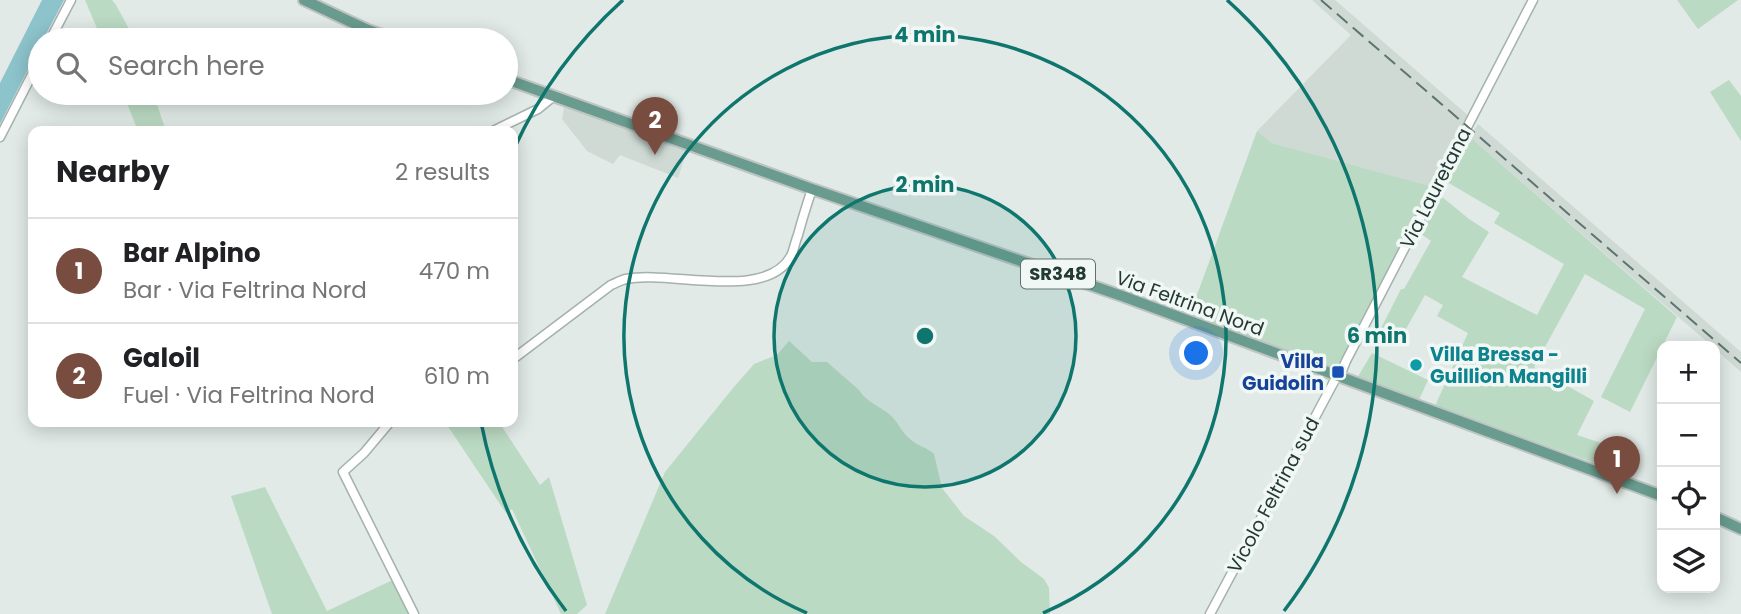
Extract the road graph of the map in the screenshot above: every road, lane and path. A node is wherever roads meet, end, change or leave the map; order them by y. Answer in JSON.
{"nodes":[{"id":1,"x":71,"y":0,"type":"edge"},
{"id":2,"x":304,"y":0,"type":"edge"},
{"id":3,"x":1533,"y":0,"type":"edge"},
{"id":4,"x":56,"y":28,"type":"edge"},
{"id":5,"x":364,"y":28,"type":"edge"},
{"id":6,"x":28,"y":82,"type":"edge"},
{"id":7,"x":518,"y":83,"type":"edge"},
{"id":8,"x":554,"y":96,"type":"junction"},
{"id":9,"x":503,"y":126,"type":"edge"},
{"id":10,"x":0,"y":137,"type":"edge"},
{"id":11,"x":812,"y":189,"type":"junction"},
{"id":12,"x":518,"y":355,"type":"edge"},
{"id":13,"x":1338,"y":377,"type":"junction"},
{"id":14,"x":384,"y":427,"type":"edge"},
{"id":15,"x":1657,"y":494,"type":"edge"},
{"id":16,"x":1720,"y":519,"type":"edge"},
{"id":17,"x":1741,"y":529,"type":"edge"},
{"id":18,"x":414,"y":614,"type":"edge"},
{"id":19,"x":1210,"y":614,"type":"edge"}],
"edges":[{"from":1,"to":4,"type":"street"},
{"from":2,"to":5,"type":"main road"},
{"from":3,"to":13,"type":"street","name":"Via Lauretana"},
{"from":6,"to":10,"type":"street"},
{"from":7,"to":8,"type":"main road","name":"Via Feltrina Nord","number":"SR348"},
{"from":8,"to":9,"type":"street"},
{"from":8,"to":11,"type":"main road","name":"Via Feltrina Nord","number":"SR348"},
{"from":11,"to":12,"type":"street"},
{"from":11,"to":13,"type":"main road","name":"Via Feltrina Nord","number":"SR348"},
{"from":13,"to":15,"type":"main road","name":"Via Feltrina Nord","number":"SR348"},
{"from":13,"to":19,"type":"street","name":"Vicolo Feltrina sud"},
{"from":14,"to":18,"type":"street"},
{"from":16,"to":17,"type":"main road"}]}
